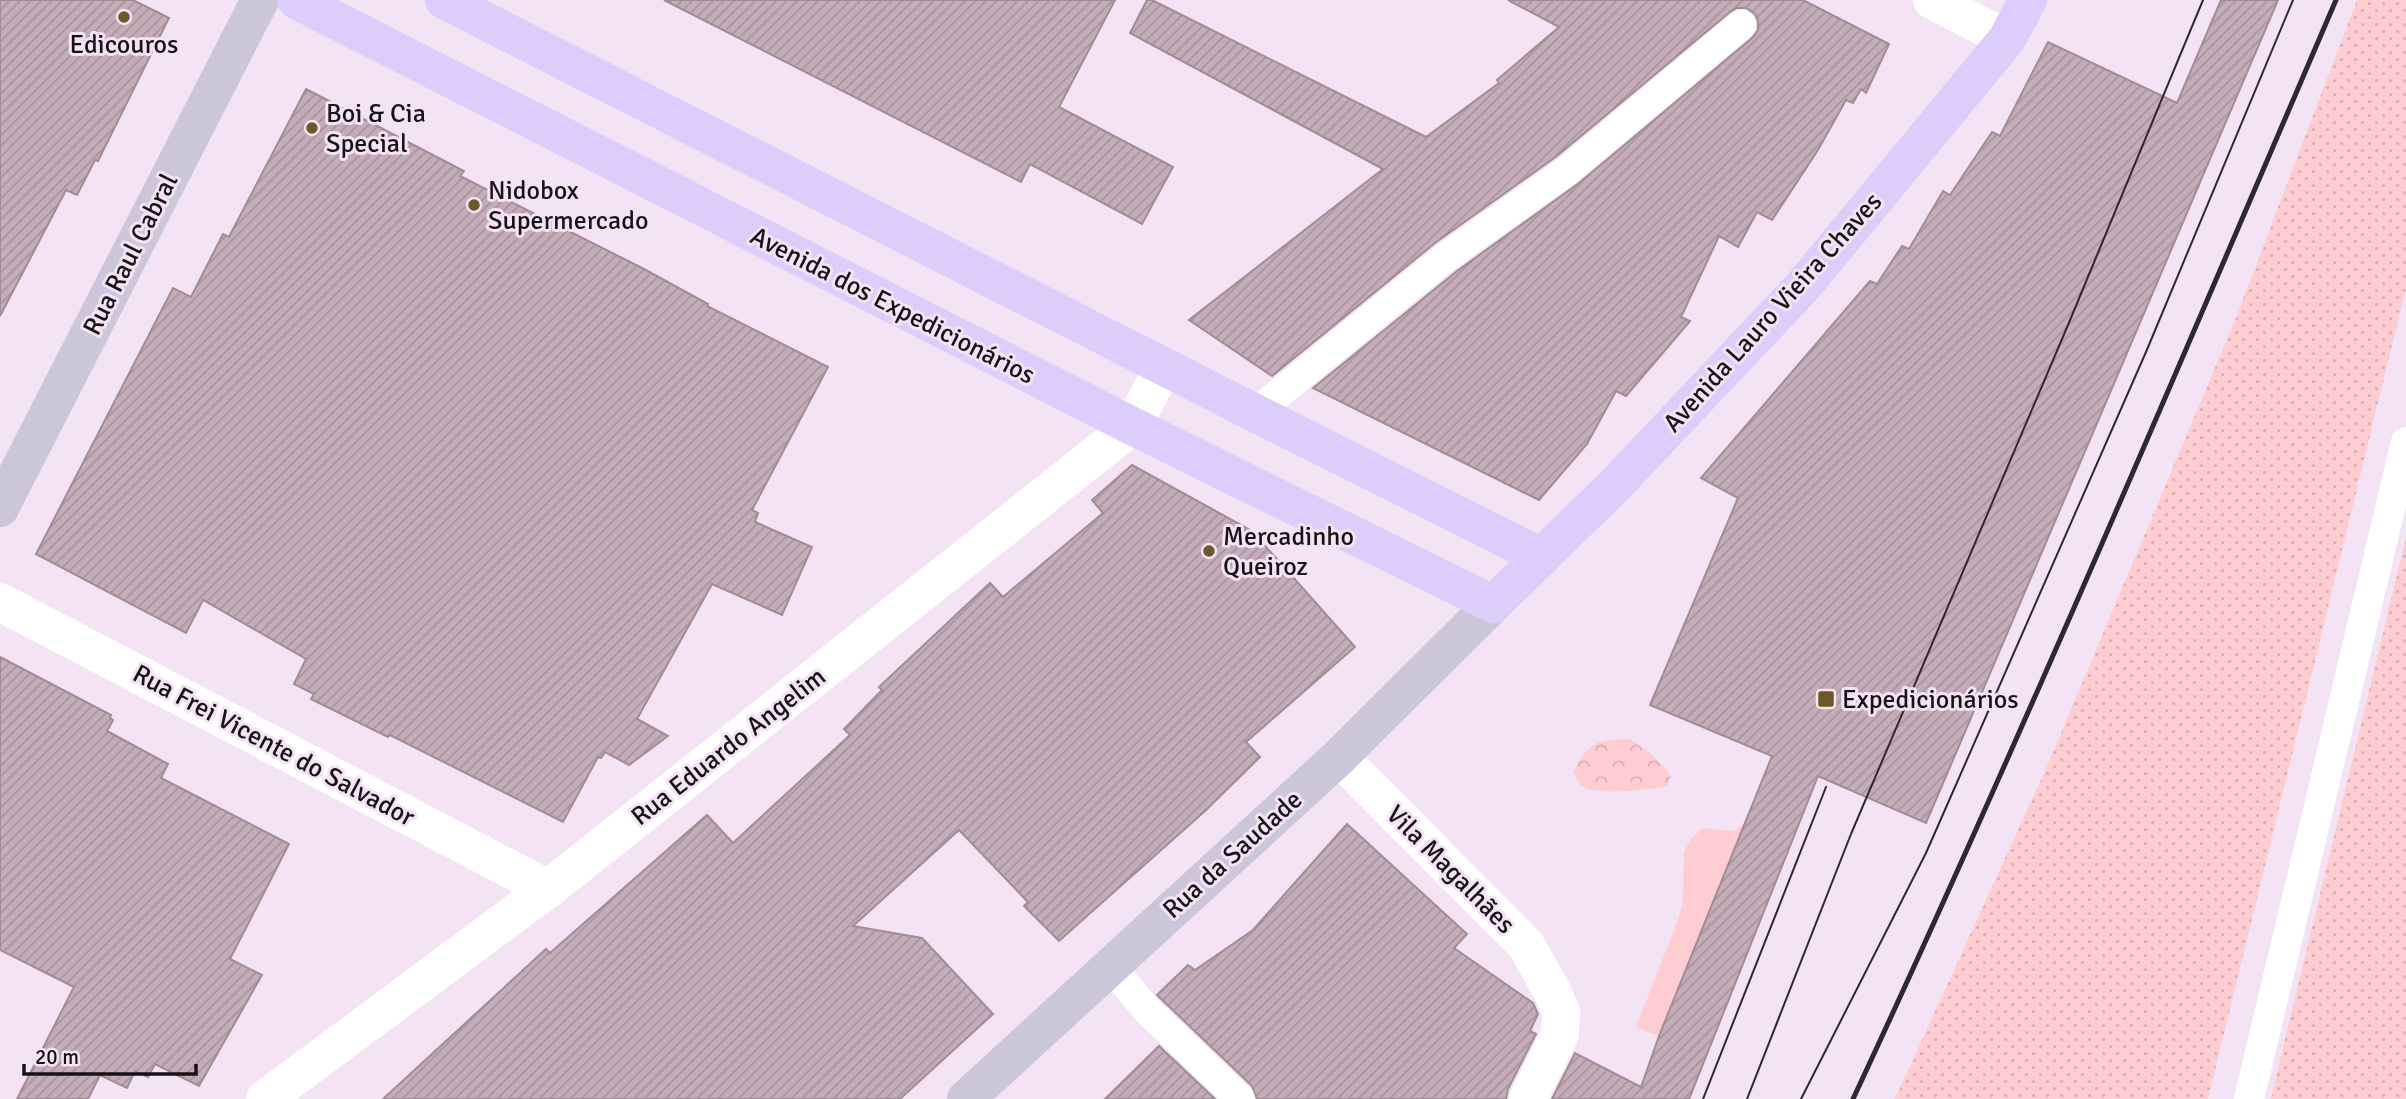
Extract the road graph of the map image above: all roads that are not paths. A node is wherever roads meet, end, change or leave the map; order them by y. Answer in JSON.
{"nodes":[{"id":1,"x":260,"y":0,"type":"edge"},
{"id":2,"x":296,"y":0,"type":"edge"},
{"id":3,"x":444,"y":0,"type":"edge"},
{"id":4,"x":1932,"y":0,"type":"edge"},
{"id":5,"x":2028,"y":0,"type":"edge"},
{"id":6,"x":1741,"y":25,"type":"dead end"},
{"id":7,"x":2007,"y":39,"type":"junction"},
{"id":8,"x":1164,"y":367,"type":"junction"},
{"id":9,"x":1255,"y":413,"type":"junction"},
{"id":10,"x":1132,"y":426,"type":"junction"},
{"id":11,"x":2406,"y":442,"type":"edge"},
{"id":12,"x":0,"y":508,"type":"edge"},
{"id":13,"x":1542,"y":557,"type":"junction"},
{"id":14,"x":0,"y":602,"type":"edge"},
{"id":15,"x":1493,"y":604,"type":"junction"},
{"id":16,"x":1339,"y":757,"type":"junction"},
{"id":17,"x":548,"y":889,"type":"junction"},
{"id":18,"x":1109,"y":965,"type":"junction"},
{"id":19,"x":265,"y":1099,"type":"edge"},
{"id":20,"x":965,"y":1099,"type":"edge"},
{"id":21,"x":1240,"y":1099,"type":"edge"},
{"id":22,"x":1528,"y":1099,"type":"edge"},
{"id":23,"x":2249,"y":1099,"type":"edge"}],
"edges":[{"from":1,"to":12,"type":"main road","name":"Rua Raul Cabral"},
{"from":2,"to":10,"type":"main road","name":"Avenida dos Expedicionários"},
{"from":3,"to":8,"type":"main road"},
{"from":4,"to":7,"type":"street"},
{"from":5,"to":7,"type":"main road","name":"Avenida Lauro Vieira Chaves"},
{"from":6,"to":9,"type":"lane"},
{"from":7,"to":13,"type":"main road","name":"Avenida Lauro Vieira Chaves"},
{"from":8,"to":9,"type":"main road"},
{"from":8,"to":10,"type":"street","name":"Rua Eduardo Angelim"},
{"from":9,"to":13,"type":"main road"},
{"from":10,"to":15,"type":"main road","name":"Avenida dos Expedicionários"},
{"from":10,"to":17,"type":"street","name":"Rua Eduardo Angelim"},
{"from":11,"to":23,"type":"lane"},
{"from":13,"to":15,"type":"main road","name":"Avenida Lauro Vieira Chaves"},
{"from":14,"to":17,"type":"street","name":"Rua Frei Vicente do Salvador"},
{"from":15,"to":16,"type":"main road","name":"Rua da Saudade"},
{"from":16,"to":18,"type":"main road","name":"Rua da Saudade"},
{"from":16,"to":22,"type":"street","name":"Vila Magalhães"},
{"from":17,"to":19,"type":"street","name":"Rua Eduardo Angelim"},
{"from":18,"to":20,"type":"main road","name":"Rua da Saudade"},
{"from":18,"to":21,"type":"lane"}]}
